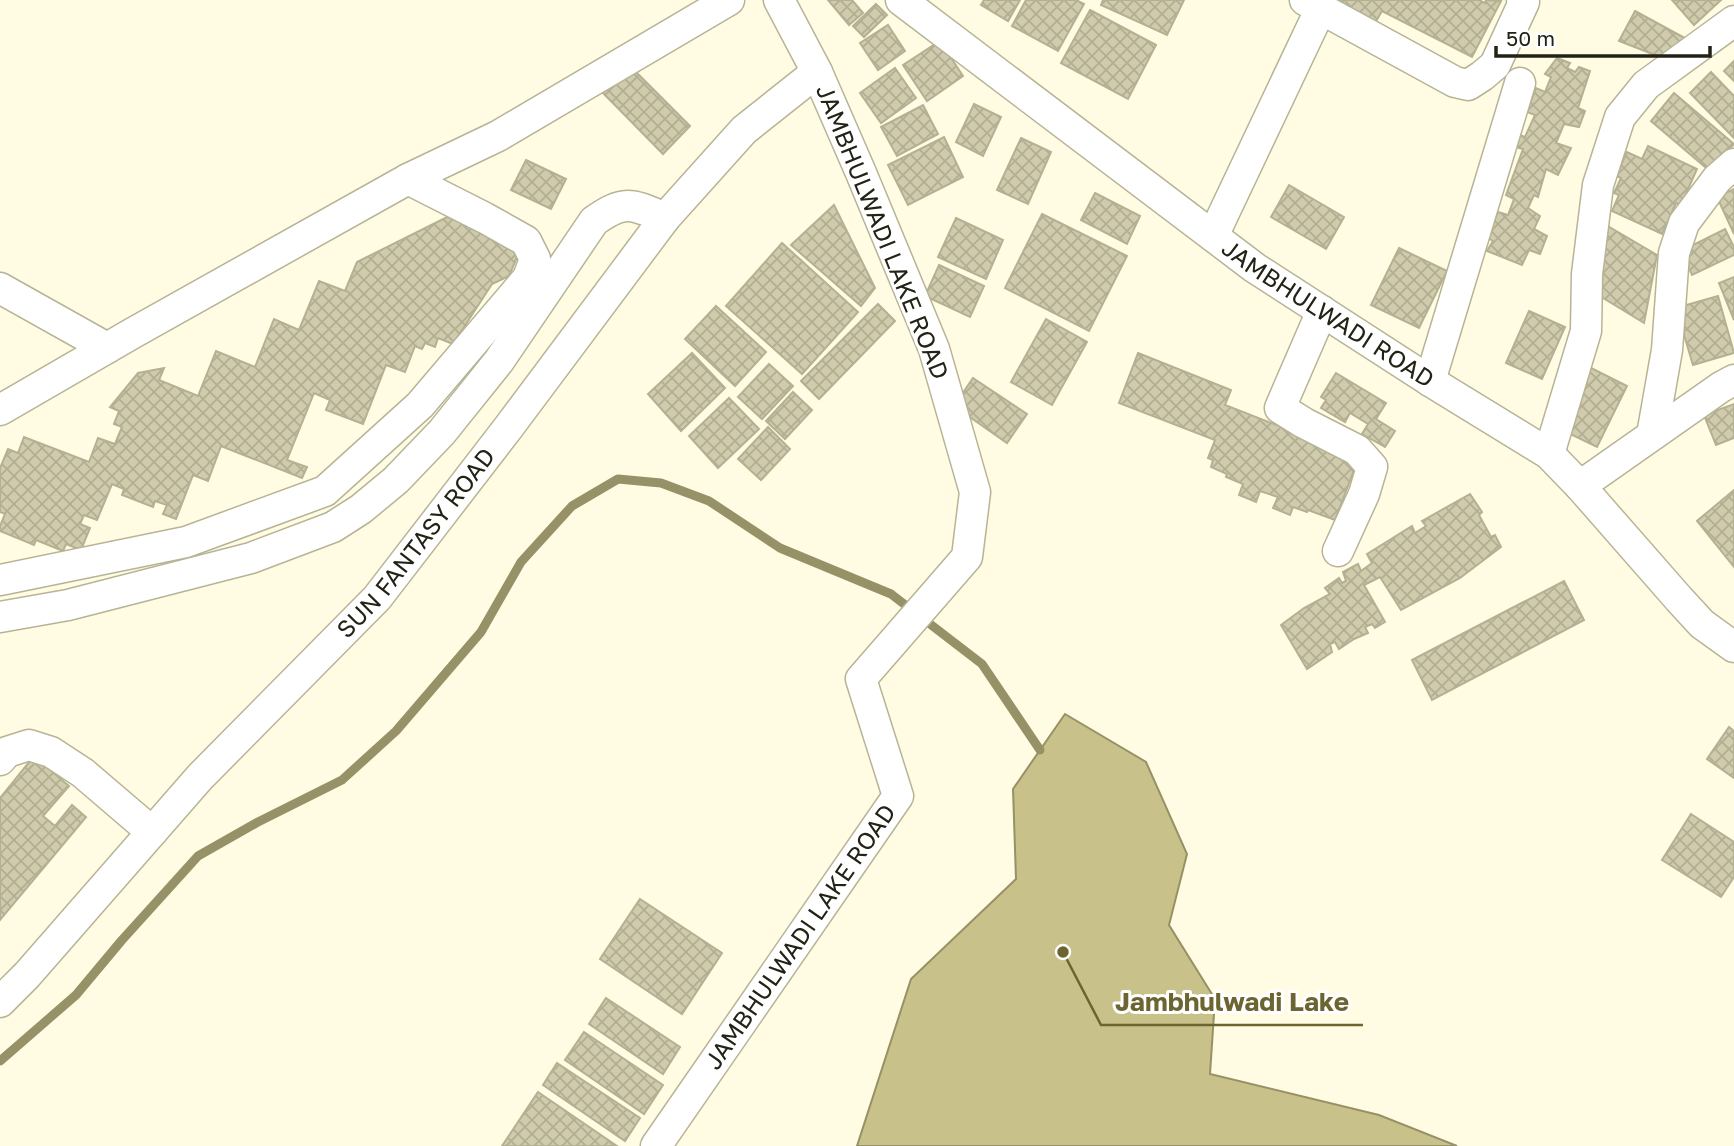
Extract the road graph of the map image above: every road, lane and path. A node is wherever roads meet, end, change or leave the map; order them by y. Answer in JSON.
{"nodes":[{"id":1,"x":729,"y":0,"type":"edge"},
{"id":2,"x":779,"y":0,"type":"edge"},
{"id":3,"x":901,"y":0,"type":"edge"},
{"id":4,"x":1522,"y":0,"type":"edge"},
{"id":5,"x":1313,"y":4,"type":"edge"},
{"id":6,"x":1734,"y":21,"type":"edge"},
{"id":7,"x":817,"y":72,"type":"junction"},
{"id":8,"x":1520,"y":83,"type":"dead end"},
{"id":9,"x":1734,"y":164,"type":"edge"},
{"id":10,"x":408,"y":179,"type":"junction"},
{"id":11,"x":665,"y":218,"type":"junction"},
{"id":12,"x":1213,"y":236,"type":"junction"},
{"id":13,"x":0,"y":288,"type":"edge"},
{"id":14,"x":1322,"y":311,"type":"junction"},
{"id":15,"x":107,"y":348,"type":"junction"},
{"id":16,"x":1734,"y":380,"type":"edge"},
{"id":17,"x":1430,"y":381,"type":"junction"},
{"id":18,"x":0,"y":410,"type":"edge"},
{"id":19,"x":1652,"y":435,"type":"junction"},
{"id":20,"x":1549,"y":454,"type":"junction"},
{"id":21,"x":1580,"y":486,"type":"junction"},
{"id":22,"x":1338,"y":551,"type":"dead end"},
{"id":23,"x":0,"y":580,"type":"edge"},
{"id":24,"x":0,"y":617,"type":"edge"},
{"id":25,"x":1734,"y":648,"type":"edge"},
{"id":26,"x":0,"y":760,"type":"edge"},
{"id":27,"x":152,"y":832,"type":"junction"},
{"id":28,"x":0,"y":1002,"type":"edge"},
{"id":29,"x":656,"y":1146,"type":"edge"}],
"edges":[{"from":1,"to":10,"type":"street"},
{"from":2,"to":7,"type":"street","name":"JAMBHULWADI LAKE ROAD"},
{"from":3,"to":12,"type":"street","name":"JAMBHULWADI ROAD"},
{"from":4,"to":5,"type":"street"},
{"from":5,"to":12,"type":"street"},
{"from":6,"to":20,"type":"street"},
{"from":7,"to":11,"type":"street","name":"SUN FANTASY ROAD"},
{"from":7,"to":29,"type":"street","name":"JAMBHULWADI LAKE ROAD"},
{"from":8,"to":17,"type":"street"},
{"from":9,"to":19,"type":"street"},
{"from":10,"to":15,"type":"street"},
{"from":10,"to":23,"type":"street"},
{"from":11,"to":24,"type":"street"},
{"from":11,"to":27,"type":"street","name":"SUN FANTASY ROAD"},
{"from":12,"to":14,"type":"street","name":"JAMBHULWADI ROAD"},
{"from":13,"to":15,"type":"street"},
{"from":14,"to":17,"type":"street","name":"JAMBHULWADI ROAD"},
{"from":14,"to":22,"type":"street"},
{"from":15,"to":18,"type":"street"},
{"from":16,"to":19,"type":"street"},
{"from":17,"to":20,"type":"street","name":"JAMBHULWADI ROAD"},
{"from":19,"to":21,"type":"street"},
{"from":20,"to":21,"type":"street","name":"JAMBHULWADI ROAD"},
{"from":21,"to":25,"type":"street","name":"JAMBHULWADI ROAD"},
{"from":26,"to":27,"type":"street"},
{"from":27,"to":28,"type":"street","name":"SUN FANTASY ROAD"}]}
